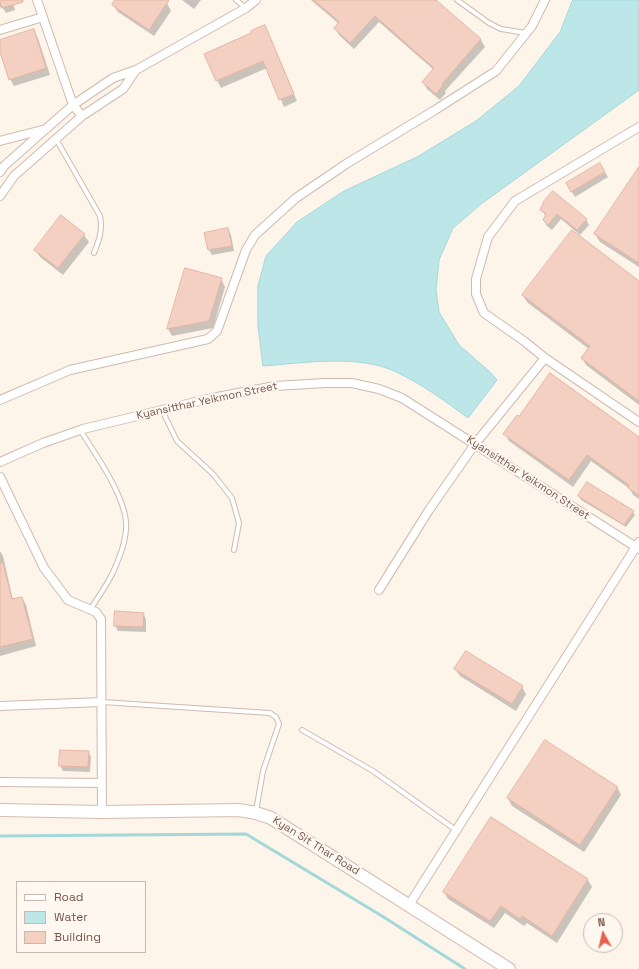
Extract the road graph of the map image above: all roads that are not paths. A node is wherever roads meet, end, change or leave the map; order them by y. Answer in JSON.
{"nodes":[{"id":1,"x":37,"y":0,"type":"edge"},
{"id":2,"x":236,"y":0,"type":"edge"},
{"id":3,"x":256,"y":0,"type":"edge"},
{"id":4,"x":457,"y":0,"type":"edge"},
{"id":5,"x":545,"y":0,"type":"edge"},
{"id":6,"x":246,"y":8,"type":"junction"},
{"id":7,"x":43,"y":17,"type":"junction"},
{"id":8,"x":0,"y":30,"type":"edge"},
{"id":9,"x":526,"y":33,"type":"junction"},
{"id":10,"x":136,"y":70,"type":"junction"},
{"id":11,"x":73,"y":105,"type":"junction"},
{"id":12,"x":82,"y":116,"type":"junction"},
{"id":13,"x":639,"y":127,"type":"edge"},
{"id":14,"x":47,"y":129,"type":"junction"},
{"id":15,"x":56,"y":139,"type":"junction"},
{"id":16,"x":0,"y":141,"type":"edge"},
{"id":17,"x":0,"y":172,"type":"edge"},
{"id":18,"x":0,"y":196,"type":"edge"},
{"id":19,"x":94,"y":253,"type":"dead end"},
{"id":20,"x":545,"y":358,"type":"junction"},
{"id":21,"x":0,"y":400,"type":"edge"},
{"id":22,"x":162,"y":410,"type":"junction"},
{"id":23,"x":639,"y":422,"type":"edge"},
{"id":24,"x":80,"y":430,"type":"junction"},
{"id":25,"x":475,"y":444,"type":"junction"},
{"id":26,"x":0,"y":462,"type":"edge"},
{"id":27,"x":0,"y":477,"type":"edge"},
{"id":28,"x":638,"y":546,"type":"edge"},
{"id":29,"x":234,"y":550,"type":"dead end"},
{"id":30,"x":379,"y":590,"type":"dead end"},
{"id":31,"x":90,"y":610,"type":"junction"},
{"id":32,"x":102,"y":702,"type":"junction"},
{"id":33,"x":0,"y":706,"type":"edge"},
{"id":34,"x":302,"y":730,"type":"dead end"},
{"id":35,"x":0,"y":782,"type":"edge"},
{"id":36,"x":102,"y":783,"type":"junction"},
{"id":37,"x":0,"y":810,"type":"edge"},
{"id":38,"x":102,"y":812,"type":"junction"},
{"id":39,"x":256,"y":813,"type":"junction"},
{"id":40,"x":456,"y":830,"type":"junction"},
{"id":41,"x":409,"y":905,"type":"junction"},
{"id":42,"x":509,"y":969,"type":"edge"}],
"edges":[{"from":1,"to":7,"type":"street"},
{"from":2,"to":6,"type":"lane"},
{"from":3,"to":6,"type":"street"},
{"from":4,"to":9,"type":"lane"},
{"from":5,"to":9,"type":"street"},
{"from":6,"to":10,"type":"street"},
{"from":7,"to":8,"type":"street"},
{"from":7,"to":11,"type":"street"},
{"from":9,"to":21,"type":"street"},
{"from":10,"to":11,"type":"street"},
{"from":10,"to":12,"type":"street"},
{"from":11,"to":12,"type":"street"},
{"from":11,"to":14,"type":"street"},
{"from":12,"to":15,"type":"street"},
{"from":13,"to":20,"type":"street"},
{"from":14,"to":16,"type":"street"},
{"from":14,"to":17,"type":"street"},
{"from":15,"to":18,"type":"street"},
{"from":15,"to":19,"type":"lane"},
{"from":20,"to":23,"type":"street"},
{"from":20,"to":25,"type":"street"},
{"from":22,"to":24,"type":"street","name":"Kyansitthar Yeikmon Street"},
{"from":22,"to":25,"type":"street","name":"Kyansitthar Yeikmon Street"},
{"from":22,"to":29,"type":"lane"},
{"from":24,"to":26,"type":"street","name":"Kyansitthar Yeikmon Street"},
{"from":24,"to":31,"type":"lane"},
{"from":25,"to":28,"type":"street","name":"Kyansitthar Yeikmon Street"},
{"from":25,"to":30,"type":"street"},
{"from":27,"to":31,"type":"street"},
{"from":28,"to":40,"type":"street"},
{"from":31,"to":32,"type":"street"},
{"from":32,"to":33,"type":"street"},
{"from":32,"to":36,"type":"street"},
{"from":32,"to":39,"type":"lane"},
{"from":34,"to":40,"type":"lane"},
{"from":35,"to":36,"type":"street"},
{"from":36,"to":38,"type":"street"},
{"from":37,"to":38,"type":"main road","name":"Kyan Sit Thar Road"},
{"from":38,"to":39,"type":"main road","name":"Kyan Sit Thar Road"},
{"from":39,"to":41,"type":"main road","name":"Kyan Sit Thar Road"},
{"from":40,"to":41,"type":"street"},
{"from":41,"to":42,"type":"main road","name":"Kyan Sit Thar Road"}]}
